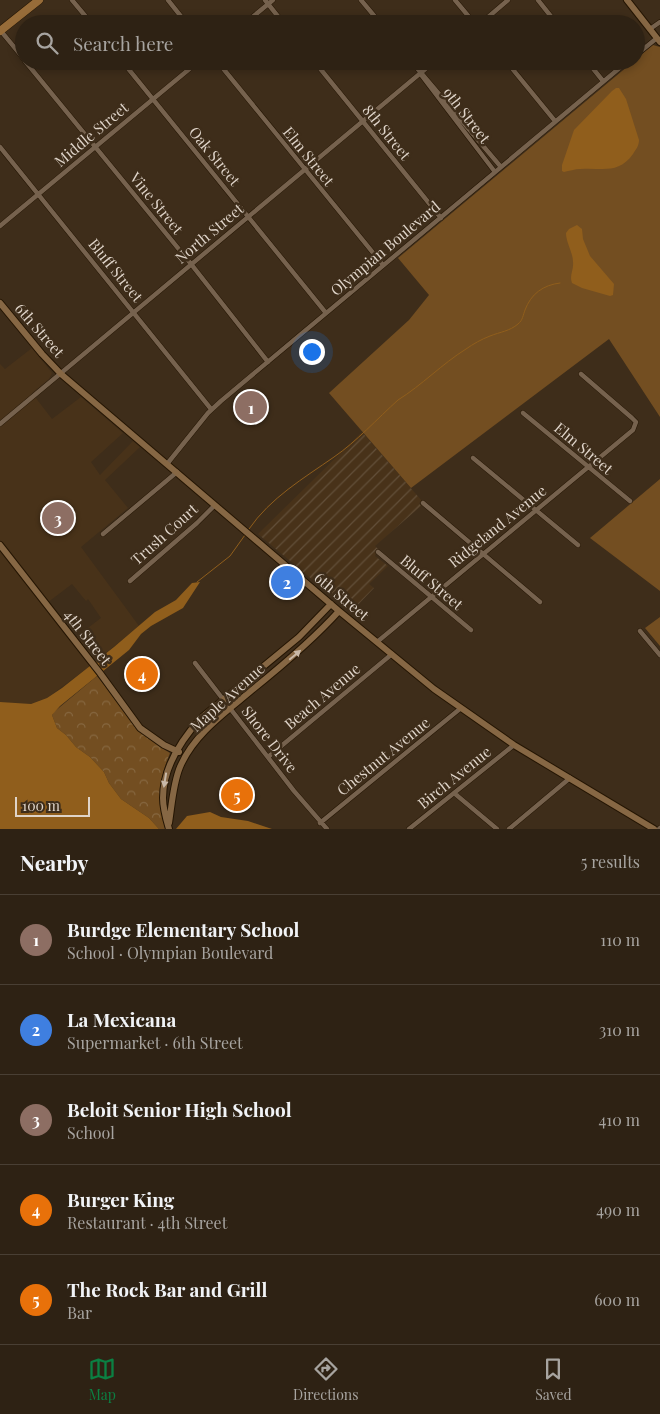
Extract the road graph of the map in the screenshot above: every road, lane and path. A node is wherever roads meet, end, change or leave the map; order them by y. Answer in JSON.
{"nodes":[{"id":1,"x":39,"y":0,"type":"edge"},
{"id":2,"x":72,"y":0,"type":"edge"},
{"id":3,"x":168,"y":0,"type":"edge"},
{"id":4,"x":273,"y":0,"type":"edge"},
{"id":5,"x":362,"y":0,"type":"edge"},
{"id":6,"x":455,"y":0,"type":"edge"},
{"id":7,"x":508,"y":0,"type":"edge"},
{"id":8,"x":538,"y":0,"type":"edge"},
{"id":9,"x":627,"y":0,"type":"edge"},
{"id":10,"x":266,"y":2,"type":"edge"},
{"id":11,"x":20,"y":15,"type":"edge"},
{"id":12,"x":84,"y":15,"type":"edge"},
{"id":13,"x":180,"y":15,"type":"edge"},
{"id":14,"x":253,"y":15,"type":"edge"},
{"id":15,"x":277,"y":15,"type":"edge"},
{"id":16,"x":374,"y":15,"type":"edge"},
{"id":17,"x":468,"y":15,"type":"edge"},
{"id":18,"x":490,"y":15,"type":"edge"},
{"id":19,"x":550,"y":15,"type":"edge"},
{"id":20,"x":639,"y":15,"type":"edge"},
{"id":21,"x":15,"y":19,"type":"edge"},
{"id":22,"x":660,"y":22,"type":"edge"},
{"id":23,"x":645,"y":23,"type":"edge"},
{"id":24,"x":650,"y":29,"type":"junction"},
{"id":25,"x":0,"y":31,"type":"edge"},
{"id":26,"x":658,"y":40,"type":"edge"},
{"id":27,"x":15,"y":48,"type":"edge"},
{"id":28,"x":645,"y":49,"type":"edge"},
{"id":29,"x":33,"y":70,"type":"edge"},
{"id":30,"x":129,"y":70,"type":"edge"},
{"id":31,"x":188,"y":70,"type":"edge"},
{"id":32,"x":224,"y":70,"type":"edge"},
{"id":33,"x":321,"y":70,"type":"edge"},
{"id":34,"x":418,"y":70,"type":"edge"},
{"id":35,"x":424,"y":70,"type":"edge"},
{"id":36,"x":513,"y":70,"type":"edge"},
{"id":37,"x":594,"y":70,"type":"edge"},
{"id":38,"x":618,"y":70,"type":"edge"},
{"id":39,"x":420,"y":73,"type":"junction"},
{"id":40,"x":604,"y":82,"type":"junction"},
{"id":41,"x":153,"y":99,"type":"junction"},
{"id":42,"x":362,"y":121,"type":"junction"},
{"id":43,"x":555,"y":121,"type":"junction"},
{"id":44,"x":0,"y":147,"type":"edge"},
{"id":45,"x":95,"y":148,"type":"junction"},
{"id":46,"x":501,"y":167,"type":"junction"},
{"id":47,"x":305,"y":170,"type":"junction"},
{"id":48,"x":495,"y":172,"type":"junction"},
{"id":49,"x":39,"y":195,"type":"junction"},
{"id":50,"x":248,"y":217,"type":"junction"},
{"id":51,"x":441,"y":218,"type":"junction"},
{"id":52,"x":0,"y":226,"type":"edge"},
{"id":53,"x":191,"y":264,"type":"junction"},
{"id":54,"x":383,"y":265,"type":"junction"},
{"id":55,"x":0,"y":303,"type":"edge"},
{"id":56,"x":134,"y":312,"type":"junction"},
{"id":57,"x":326,"y":313,"type":"junction"},
{"id":58,"x":268,"y":362,"type":"junction"},
{"id":59,"x":61,"y":374,"type":"junction"},
{"id":60,"x":581,"y":374,"type":"dead end"},
{"id":61,"x":211,"y":410,"type":"junction"},
{"id":62,"x":523,"y":413,"type":"dead end"},
{"id":63,"x":0,"y":424,"type":"edge"},
{"id":64,"x":473,"y":458,"type":"dead end"},
{"id":65,"x":167,"y":464,"type":"junction"},
{"id":66,"x":588,"y":468,"type":"junction"},
{"id":67,"x":177,"y":472,"type":"junction"},
{"id":68,"x":630,"y":501,"type":"dead end"},
{"id":69,"x":423,"y":503,"type":"dead end"},
{"id":70,"x":215,"y":504,"type":"junction"},
{"id":71,"x":536,"y":511,"type":"junction"},
{"id":72,"x":103,"y":534,"type":"dead end"},
{"id":73,"x":0,"y":545,"type":"edge"},
{"id":74,"x":578,"y":545,"type":"dead end"},
{"id":75,"x":378,"y":552,"type":"dead end"},
{"id":76,"x":483,"y":554,"type":"junction"},
{"id":77,"x":130,"y":581,"type":"dead end"},
{"id":78,"x":431,"y":597,"type":"junction"},
{"id":79,"x":540,"y":602,"type":"dead end"},
{"id":80,"x":331,"y":604,"type":"junction"},
{"id":81,"x":339,"y":611,"type":"junction"},
{"id":82,"x":471,"y":630,"type":"dead end"},
{"id":83,"x":640,"y":631,"type":"dead end"},
{"id":84,"x":377,"y":642,"type":"junction"},
{"id":85,"x":392,"y":654,"type":"junction"},
{"id":86,"x":660,"y":655,"type":"edge"},
{"id":87,"x":195,"y":663,"type":"dead end"},
{"id":88,"x":224,"y":700,"type":"junction"},
{"id":89,"x":230,"y":708,"type":"junction"},
{"id":90,"x":462,"y":708,"type":"junction"},
{"id":91,"x":514,"y":745,"type":"junction"},
{"id":92,"x":177,"y":751,"type":"junction"},
{"id":93,"x":186,"y":755,"type":"junction"},
{"id":94,"x":268,"y":757,"type":"junction"},
{"id":95,"x":570,"y":778,"type":"junction"},
{"id":96,"x":454,"y":793,"type":"junction"},
{"id":97,"x":320,"y":823,"type":"junction"},
{"id":98,"x":169,"y":829,"type":"edge"},
{"id":99,"x":327,"y":829,"type":"edge"},
{"id":100,"x":409,"y":829,"type":"edge"},
{"id":101,"x":497,"y":829,"type":"edge"},
{"id":102,"x":509,"y":829,"type":"edge"},
{"id":103,"x":654,"y":829,"type":"edge"}],
"edges":[{"from":1,"to":11,"type":"main road"},
{"from":2,"to":12,"type":"street"},
{"from":3,"to":13,"type":"street"},
{"from":4,"to":10,"type":"street"},
{"from":5,"to":16,"type":"street"},
{"from":6,"to":17,"type":"street"},
{"from":7,"to":18,"type":"street"},
{"from":8,"to":19,"type":"street"},
{"from":9,"to":20,"type":"street"},
{"from":10,"to":14,"type":"street"},
{"from":10,"to":15,"type":"street"},
{"from":21,"to":25,"type":"main road"},
{"from":22,"to":24,"type":"street"},
{"from":23,"to":24,"type":"street"},
{"from":24,"to":26,"type":"street"},
{"from":25,"to":27,"type":"street","name":"Vine Street"},
{"from":26,"to":28,"type":"street"},
{"from":29,"to":45,"type":"street","name":"Vine Street"},
{"from":30,"to":41,"type":"street","name":"Oak Street"},
{"from":31,"to":41,"type":"street","name":"Middle Street"},
{"from":32,"to":47,"type":"street","name":"Elm Street"},
{"from":33,"to":42,"type":"street","name":"8th Street"},
{"from":34,"to":39,"type":"street","name":"9th Street"},
{"from":35,"to":39,"type":"street","name":"North Street"},
{"from":36,"to":43,"type":"street"},
{"from":37,"to":40,"type":"street"},
{"from":38,"to":40,"type":"street","name":"Olympian Boulevard"},
{"from":39,"to":42,"type":"street","name":"North Street"},
{"from":39,"to":46,"type":"street","name":"9th Street"},
{"from":39,"to":48,"type":"street","name":"9th Street"},
{"from":40,"to":43,"type":"street","name":"Olympian Boulevard"},
{"from":41,"to":45,"type":"street","name":"Middle Street"},
{"from":41,"to":50,"type":"street","name":"Oak Street"},
{"from":42,"to":47,"type":"street","name":"North Street"},
{"from":42,"to":51,"type":"street","name":"8th Street"},
{"from":43,"to":46,"type":"street","name":"Olympian Boulevard"},
{"from":44,"to":49,"type":"street","name":"Bluff Street"},
{"from":45,"to":49,"type":"street","name":"Middle Street"},
{"from":45,"to":53,"type":"street","name":"Vine Street"},
{"from":46,"to":48,"type":"street","name":"Olympian Boulevard"},
{"from":47,"to":50,"type":"street","name":"North Street"},
{"from":47,"to":54,"type":"street","name":"Elm Street"},
{"from":48,"to":51,"type":"street","name":"Olympian Boulevard"},
{"from":49,"to":52,"type":"street","name":"Middle Street"},
{"from":49,"to":56,"type":"street","name":"Bluff Street"},
{"from":50,"to":53,"type":"street","name":"North Street"},
{"from":50,"to":57,"type":"street","name":"Oak Street"},
{"from":51,"to":54,"type":"street","name":"Olympian Boulevard"},
{"from":53,"to":56,"type":"street","name":"North Street"},
{"from":53,"to":58,"type":"street","name":"Vine Street"},
{"from":54,"to":57,"type":"street","name":"Olympian Boulevard"},
{"from":55,"to":59,"type":"street","name":"6th Street"},
{"from":56,"to":59,"type":"street","name":"North Street"},
{"from":56,"to":61,"type":"street","name":"Bluff Street"},
{"from":57,"to":58,"type":"street","name":"Olympian Boulevard"},
{"from":58,"to":61,"type":"street","name":"Olympian Boulevard"},
{"from":59,"to":63,"type":"street","name":"North Street"},
{"from":59,"to":65,"type":"street","name":"6th Street"},
{"from":60,"to":66,"type":"street","name":"Ridgeland Avenue"},
{"from":61,"to":65,"type":"street","name":"Olympian Boulevard"},
{"from":62,"to":66,"type":"street","name":"Elm Street"},
{"from":64,"to":71,"type":"street"},
{"from":65,"to":67,"type":"street","name":"6th Street"},
{"from":66,"to":68,"type":"street","name":"Elm Street"},
{"from":66,"to":71,"type":"street","name":"Ridgeland Avenue"},
{"from":67,"to":70,"type":"street","name":"6th Street"},
{"from":67,"to":72,"type":"street"},
{"from":69,"to":76,"type":"street"},
{"from":70,"to":77,"type":"street","name":"Trush Court"},
{"from":70,"to":80,"type":"street","name":"6th Street"},
{"from":71,"to":74,"type":"street"},
{"from":71,"to":76,"type":"street","name":"Ridgeland Avenue"},
{"from":73,"to":92,"type":"street","name":"4th Street"},
{"from":75,"to":78,"type":"street","name":"Bluff Street"},
{"from":76,"to":78,"type":"street","name":"Ridgeland Avenue"},
{"from":76,"to":79,"type":"street"},
{"from":78,"to":82,"type":"street","name":"Bluff Street"},
{"from":78,"to":84,"type":"street","name":"Ridgeland Avenue"},
{"from":80,"to":81,"type":"street","name":"6th Street"},
{"from":80,"to":88,"type":"street","name":"Maple Avenue"},
{"from":81,"to":84,"type":"street","name":"6th Street"},
{"from":89,"to":81,"type":"street","name":"Maple Avenue","one_way":true},
{"from":83,"to":86,"type":"street"},
{"from":84,"to":85,"type":"street","name":"6th Street"},
{"from":85,"to":90,"type":"street","name":"6th Street"},
{"from":85,"to":94,"type":"street","name":"Beach Avenue"},
{"from":87,"to":88,"type":"street","name":"Shore Drive"},
{"from":88,"to":89,"type":"street","name":"Shore Drive"},
{"from":88,"to":92,"type":"street","name":"Maple Avenue"},
{"from":89,"to":93,"type":"street","name":"Maple Avenue"},
{"from":89,"to":94,"type":"street","name":"Shore Drive"},
{"from":90,"to":91,"type":"street","name":"6th Street"},
{"from":90,"to":97,"type":"street","name":"Chestnut Avenue"},
{"from":91,"to":95,"type":"street","name":"6th Street"},
{"from":91,"to":96,"type":"street","name":"Birch Avenue"},
{"from":92,"to":93,"type":"street","name":"4th Street"},
{"from":92,"to":98,"type":"street","name":"Maple Avenue","one_way":true},
{"from":93,"to":98,"type":"street","name":"Maple Avenue"},
{"from":94,"to":97,"type":"street","name":"Shore Drive"},
{"from":95,"to":102,"type":"street"},
{"from":95,"to":103,"type":"street","name":"6th Street"},
{"from":96,"to":100,"type":"street","name":"Birch Avenue"},
{"from":96,"to":101,"type":"street"},
{"from":97,"to":99,"type":"street","name":"Shore Drive"}]}
